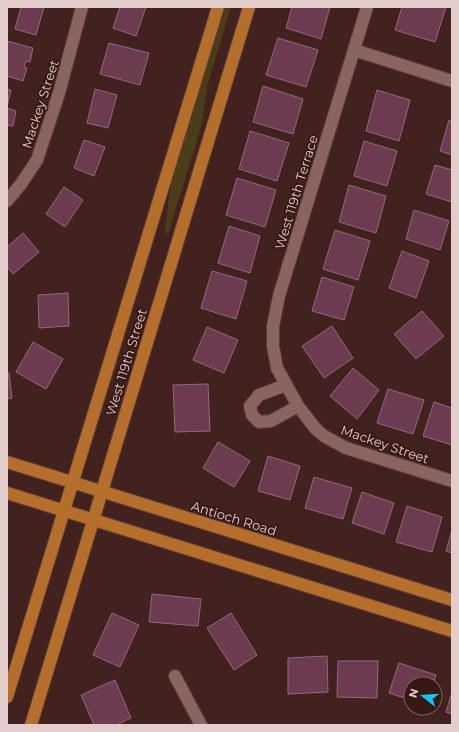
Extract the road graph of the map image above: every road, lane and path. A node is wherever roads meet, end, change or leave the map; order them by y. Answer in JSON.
{"nodes":[{"id":1,"x":82,"y":7,"type":"edge"},
{"id":2,"x":218,"y":7,"type":"edge"},
{"id":3,"x":249,"y":7,"type":"edge"},
{"id":4,"x":367,"y":7,"type":"edge"},
{"id":5,"x":354,"y":50,"type":"junction"},
{"id":6,"x":452,"y":81,"type":"edge"},
{"id":7,"x":7,"y":201,"type":"edge"},
{"id":8,"x":286,"y":385,"type":"junction"},
{"id":9,"x":298,"y":406,"type":"junction"},
{"id":10,"x":7,"y":462,"type":"edge"},
{"id":11,"x":452,"y":481,"type":"edge"},
{"id":12,"x":73,"y":482,"type":"junction"},
{"id":13,"x":101,"y":491,"type":"junction"},
{"id":14,"x":7,"y":493,"type":"edge"},
{"id":15,"x":64,"y":511,"type":"junction"},
{"id":16,"x":93,"y":520,"type":"junction"},
{"id":17,"x":452,"y":600,"type":"edge"},
{"id":18,"x":452,"y":632,"type":"edge"},
{"id":19,"x":175,"y":676,"type":"dead end"},
{"id":20,"x":7,"y":697,"type":"edge"},
{"id":21,"x":31,"y":725,"type":"edge"},
{"id":22,"x":201,"y":725,"type":"edge"}],
"edges":[{"from":1,"to":7,"type":"street","name":"Mackey Street"},
{"from":2,"to":12,"type":"main road","name":"West 119th Street"},
{"from":3,"to":13,"type":"main road","name":"West 119th Street"},
{"from":4,"to":5,"type":"street","name":"West 119th Terrace"},
{"from":5,"to":6,"type":"street"},
{"from":5,"to":8,"type":"street","name":"West 119th Terrace"},
{"from":8,"to":9,"type":"street","name":"West 119th Terrace"},
{"from":8,"to":9,"type":"street"},
{"from":9,"to":11,"type":"street","name":"Mackey Street"},
{"from":10,"to":12,"type":"main road","name":"Antioch Road"},
{"from":12,"to":13,"type":"main road","name":"Antioch Road"},
{"from":12,"to":15,"type":"main road","name":"West 119th Street"},
{"from":13,"to":16,"type":"main road","name":"West 119th Street"},
{"from":13,"to":17,"type":"main road","name":"Antioch Road"},
{"from":14,"to":15,"type":"main road"},
{"from":15,"to":16,"type":"main road"},
{"from":15,"to":20,"type":"main road","name":"West 119th Street"},
{"from":16,"to":18,"type":"main road"},
{"from":16,"to":21,"type":"main road","name":"West 119th Street"},
{"from":19,"to":22,"type":"street"}]}
